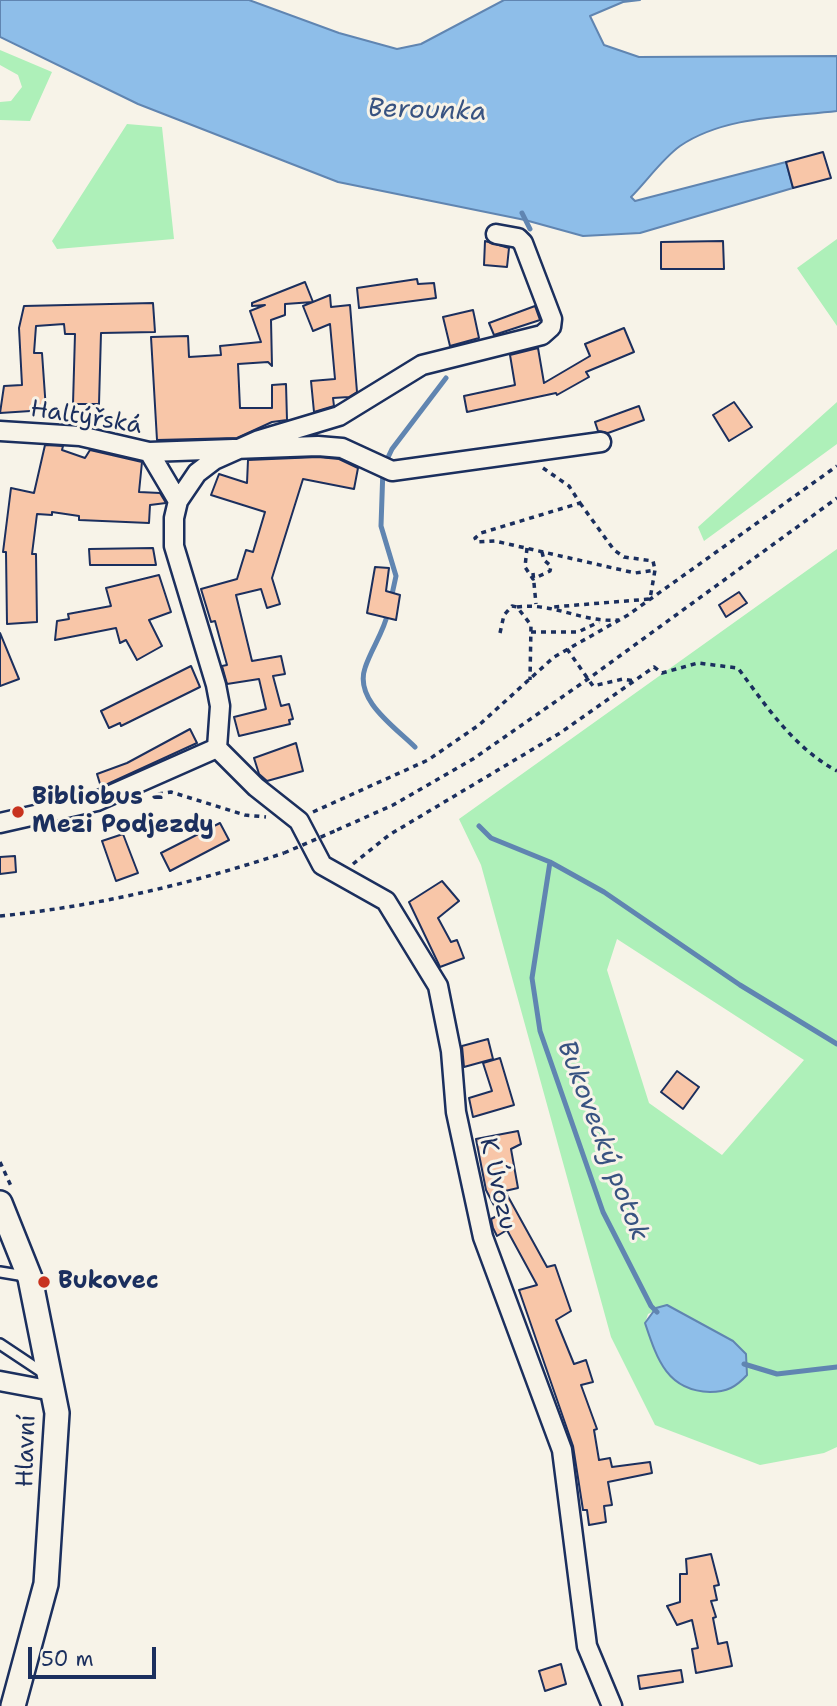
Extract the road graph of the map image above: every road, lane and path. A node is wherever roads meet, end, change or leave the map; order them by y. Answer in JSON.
{"nodes":[{"id":1,"x":496,"y":234,"type":"dead end"},
{"id":2,"x":0,"y":431,"type":"edge"},
{"id":3,"x":601,"y":442,"type":"dead end"},
{"id":4,"x":537,"y":450,"type":"junction"},
{"id":5,"x":236,"y":451,"type":"junction"},
{"id":6,"x":149,"y":452,"type":"junction"},
{"id":7,"x":837,"y":466,"type":"edge"},
{"id":8,"x":837,"y":498,"type":"edge"},
{"id":9,"x":178,"y":501,"type":"junction"},
{"id":10,"x":580,"y":503,"type":"junction"},
{"id":11,"x":527,"y":548,"type":"junction"},
{"id":12,"x":542,"y":552,"type":"junction"},
{"id":13,"x":654,"y":570,"type":"junction"},
{"id":14,"x":533,"y":576,"type":"junction"},
{"id":15,"x":650,"y":599,"type":"junction"},
{"id":16,"x":536,"y":604,"type":"junction"},
{"id":17,"x":517,"y":607,"type":"junction"},
{"id":18,"x":553,"y":607,"type":"junction"},
{"id":19,"x":621,"y":619,"type":"junction"},
{"id":20,"x":599,"y":622,"type":"junction"},
{"id":21,"x":531,"y":632,"type":"junction"},
{"id":22,"x":500,"y":633,"type":"dead end"},
{"id":23,"x":567,"y":649,"type":"junction"},
{"id":24,"x":588,"y":680,"type":"junction"},
{"id":25,"x":635,"y":681,"type":"junction"},
{"id":26,"x":530,"y":682,"type":"junction"},
{"id":27,"x":217,"y":748,"type":"junction"},
{"id":28,"x":837,"y":771,"type":"edge"},
{"id":29,"x":146,"y":795,"type":"dead end"},
{"id":30,"x":299,"y":821,"type":"junction"},
{"id":31,"x":0,"y":823,"type":"edge"},
{"id":32,"x":346,"y":878,"type":"junction"},
{"id":33,"x":0,"y":916,"type":"edge"},
{"id":34,"x":0,"y":1203,"type":"edge"},
{"id":35,"x":0,"y":1272,"type":"edge"},
{"id":36,"x":30,"y":1278,"type":"junction"},
{"id":37,"x":0,"y":1344,"type":"edge"},
{"id":38,"x":0,"y":1381,"type":"edge"},
{"id":39,"x":51,"y":1384,"type":"junction"},
{"id":40,"x":13,"y":1706,"type":"edge"},
{"id":41,"x":612,"y":1706,"type":"edge"}],
"edges":[{"from":1,"to":5,"type":"street"},
{"from":2,"to":6,"type":"street","name":"Haltýřská"},
{"from":3,"to":4,"type":"street"},
{"from":4,"to":5,"type":"street"},
{"from":4,"to":10,"type":"path"},
{"from":5,"to":6,"type":"street"},
{"from":5,"to":9,"type":"street"},
{"from":6,"to":9,"type":"street","name":"Haltýřská"},
{"from":7,"to":15,"type":"path"},
{"from":8,"to":24,"type":"path"},
{"from":9,"to":27,"type":"street"},
{"from":10,"to":11,"type":"path"},
{"from":10,"to":13,"type":"path"},
{"from":11,"to":12,"type":"path"},
{"from":11,"to":14,"type":"path"},
{"from":12,"to":13,"type":"path"},
{"from":12,"to":14,"type":"path"},
{"from":13,"to":15,"type":"path"},
{"from":14,"to":16,"type":"path"},
{"from":15,"to":18,"type":"path"},
{"from":15,"to":19,"type":"path"},
{"from":16,"to":17,"type":"path"},
{"from":16,"to":18,"type":"path"},
{"from":17,"to":21,"type":"path"},
{"from":17,"to":22,"type":"path"},
{"from":18,"to":20,"type":"path"},
{"from":19,"to":20,"type":"path"},
{"from":19,"to":23,"type":"path"},
{"from":20,"to":21,"type":"path"},
{"from":21,"to":26,"type":"path"},
{"from":23,"to":24,"type":"path"},
{"from":23,"to":26,"type":"path"},
{"from":24,"to":25,"type":"path"},
{"from":24,"to":33,"type":"path","bridge":true},
{"from":25,"to":28,"type":"path"},
{"from":25,"to":32,"type":"path"},
{"from":26,"to":30,"type":"path"},
{"from":27,"to":30,"type":"street","name":"K Úvozu"},
{"from":27,"to":31,"type":"street"},
{"from":29,"to":30,"type":"path"},
{"from":30,"to":32,"type":"street","name":"K Úvozu"},
{"from":32,"to":41,"type":"street","name":"K Úvozu"},
{"from":34,"to":36,"type":"street","name":"Hlavní"},
{"from":35,"to":36,"type":"lane"},
{"from":36,"to":39,"type":"street","name":"Hlavní"},
{"from":37,"to":39,"type":"lane"},
{"from":38,"to":39,"type":"street"},
{"from":39,"to":40,"type":"street","name":"Hlavní"}]}
